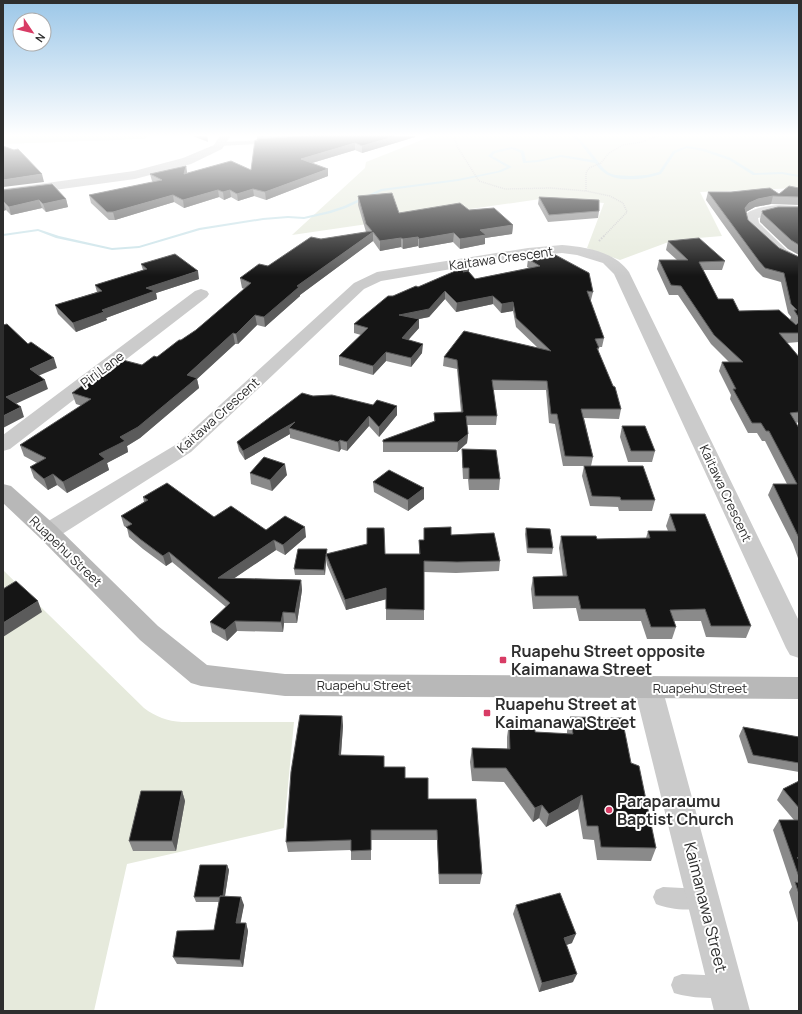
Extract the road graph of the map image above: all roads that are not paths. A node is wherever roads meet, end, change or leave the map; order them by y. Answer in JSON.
{"nodes":[{"id":1,"x":89,"y":181,"type":"edge"},
{"id":2,"x":3,"y":193,"type":"edge"},
{"id":3,"x":799,"y":210,"type":"edge"},
{"id":4,"x":799,"y":263,"type":"edge"},
{"id":5,"x":201,"y":294,"type":"dead end"},
{"id":6,"x":3,"y":445,"type":"edge"},
{"id":7,"x":3,"y":491,"type":"edge"},
{"id":8,"x":48,"y":532,"type":"junction"},
{"id":9,"x":799,"y":648,"type":"edge"},
{"id":10,"x":648,"y":687,"type":"junction"},
{"id":11,"x":799,"y":688,"type":"edge"},
{"id":12,"x":663,"y":897,"type":"dead end"},
{"id":13,"x":704,"y":900,"type":"junction"},
{"id":14,"x":682,"y":985,"type":"dead end"},
{"id":15,"x":729,"y":999,"type":"edge"}],
"edges":[{"from":1,"to":2,"type":"street"},
{"from":3,"to":4,"type":"street"},
{"from":5,"to":6,"type":"street","name":"Piri Lane"},
{"from":7,"to":8,"type":"street","name":"Ruapehu Street"},
{"from":8,"to":9,"type":"street","name":"Kaitawa Crescent"},
{"from":8,"to":10,"type":"street","name":"Ruapehu Street"},
{"from":10,"to":11,"type":"street","name":"Ruapehu Street"},
{"from":10,"to":13,"type":"street","name":"Kaimanawa Street"},
{"from":12,"to":13,"type":"lane"},
{"from":13,"to":15,"type":"street","name":"Kaimanawa Street"},
{"from":14,"to":15,"type":"lane"}]}
